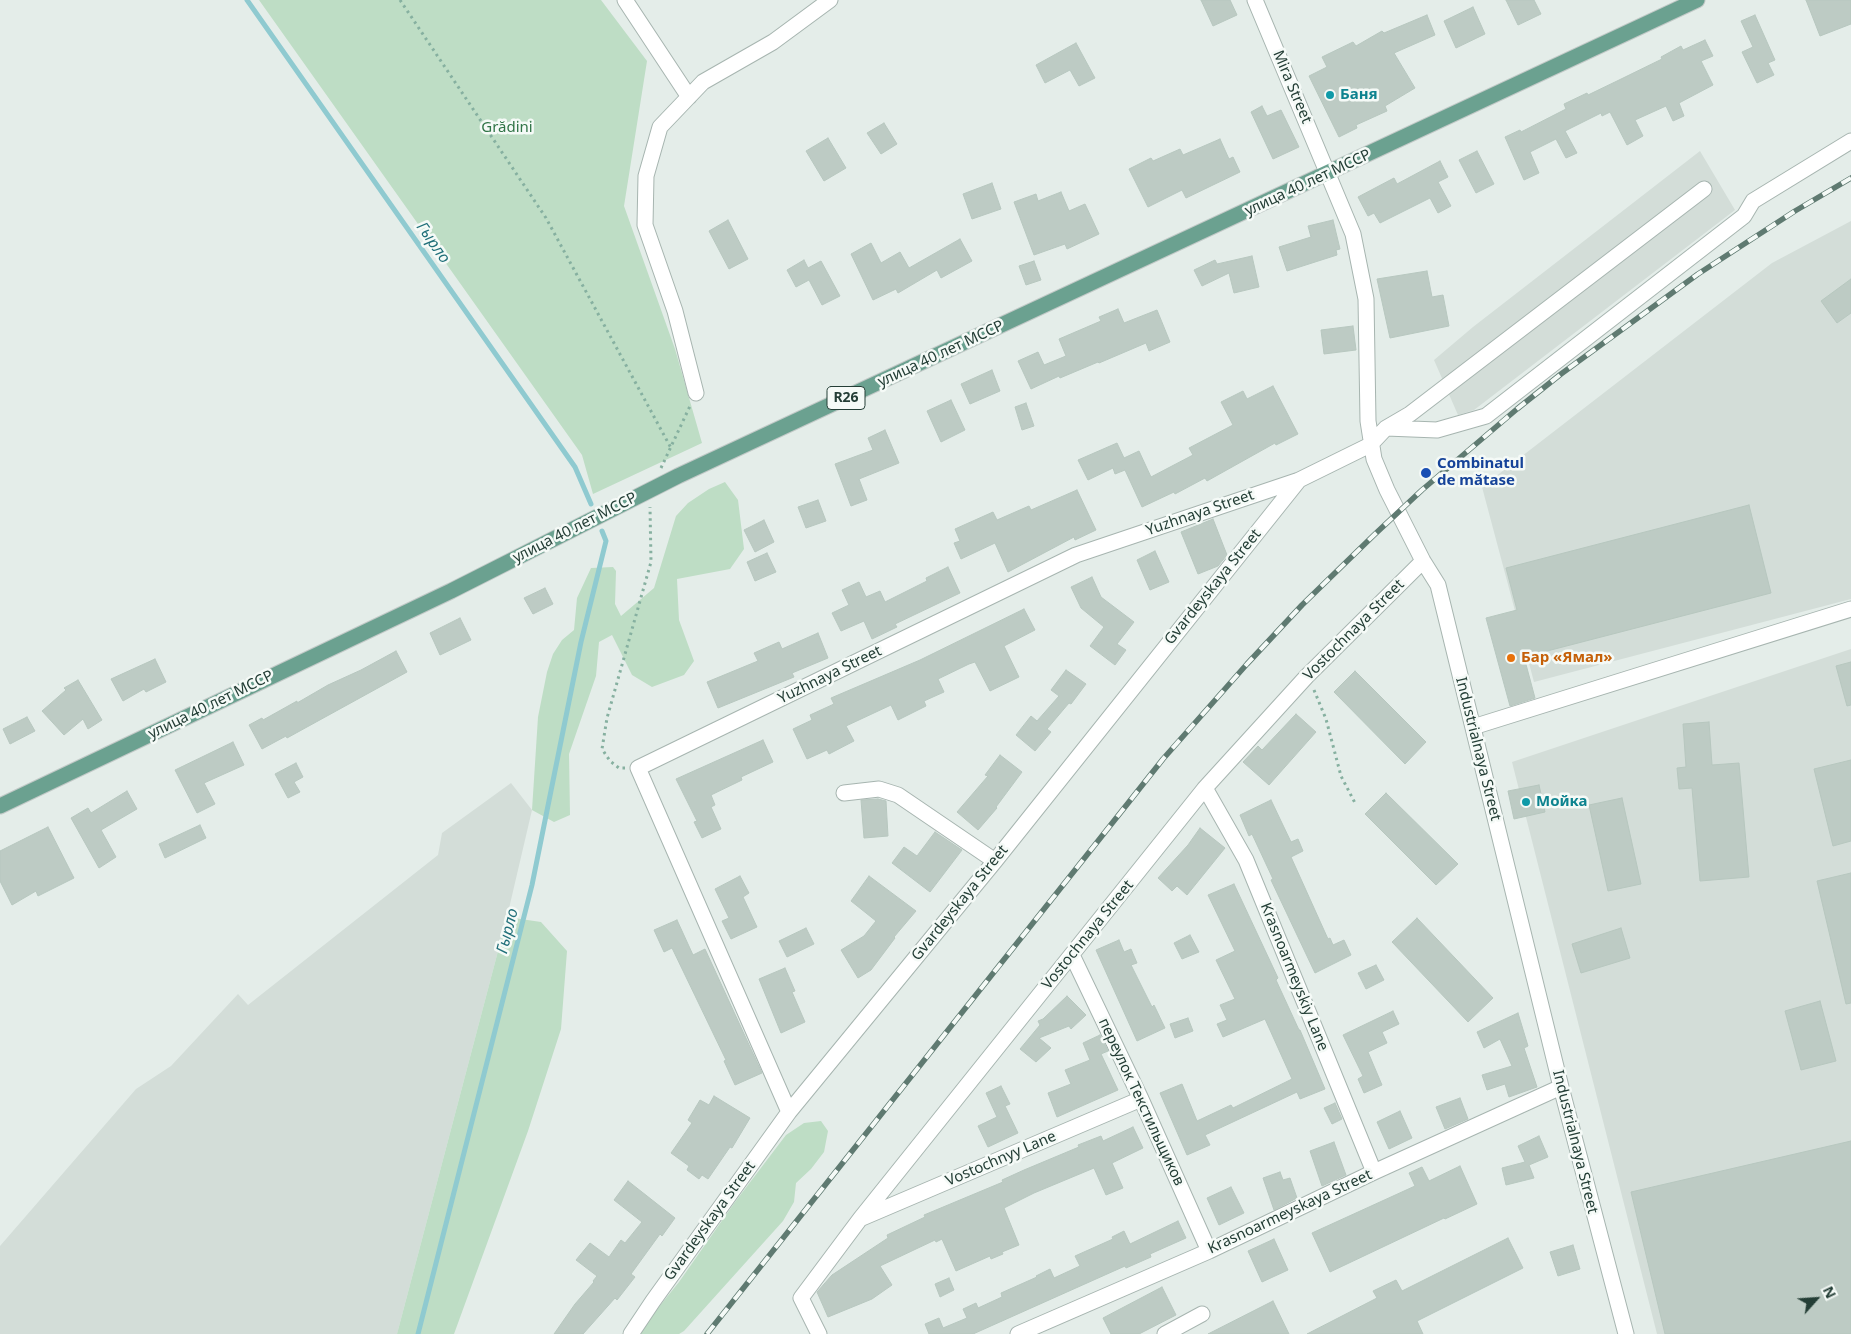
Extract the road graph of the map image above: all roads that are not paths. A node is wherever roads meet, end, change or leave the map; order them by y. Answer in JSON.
{"nodes":[{"id":1,"x":625,"y":0,"type":"edge"},
{"id":2,"x":830,"y":0,"type":"edge"},
{"id":3,"x":1255,"y":0,"type":"edge"},
{"id":4,"x":1697,"y":0,"type":"edge"},
{"id":5,"x":689,"y":97,"type":"junction"},
{"id":6,"x":1851,"y":141,"type":"edge"},
{"id":7,"x":1328,"y":173,"type":"junction"},
{"id":8,"x":1704,"y":189,"type":"dead end"},
{"id":9,"x":696,"y":392,"type":"road end"},
{"id":10,"x":1386,"y":428,"type":"junction"},
{"id":11,"x":1370,"y":445,"type":"junction"},
{"id":12,"x":1299,"y":480,"type":"junction"},
{"id":13,"x":1423,"y":561,"type":"junction"},
{"id":14,"x":1851,"y":609,"type":"edge"},
{"id":15,"x":1473,"y":727,"type":"junction"},
{"id":16,"x":1205,"y":788,"type":"junction"},
{"id":17,"x":844,"y":793,"type":"dead end"},
{"id":18,"x":0,"y":806,"type":"edge"},
{"id":19,"x":994,"y":861,"type":"junction"},
{"id":20,"x":1072,"y":955,"type":"junction"},
{"id":21,"x":1561,"y":1087,"type":"junction"},
{"id":22,"x":1141,"y":1099,"type":"junction"},
{"id":23,"x":789,"y":1112,"type":"junction"},
{"id":24,"x":1374,"y":1172,"type":"junction"},
{"id":25,"x":860,"y":1218,"type":"junction"},
{"id":26,"x":1209,"y":1251,"type":"junction"},
{"id":27,"x":1202,"y":1314,"type":"dead end"},
{"id":28,"x":631,"y":1334,"type":"edge"},
{"id":29,"x":818,"y":1334,"type":"edge"},
{"id":30,"x":1018,"y":1334,"type":"edge"},
{"id":31,"x":1165,"y":1334,"type":"edge"},
{"id":32,"x":1626,"y":1334,"type":"edge"}],
"edges":[{"from":1,"to":5,"type":"street"},
{"from":2,"to":5,"type":"street"},
{"from":3,"to":7,"type":"street","name":"Mira Street"},
{"from":4,"to":7,"type":"main road","name":"улица 40 лет МССР","number":"R26"},
{"from":5,"to":9,"type":"street"},
{"from":6,"to":10,"type":"street"},
{"from":7,"to":11,"type":"street","name":"Industrialnaya Street"},
{"from":7,"to":18,"type":"main road","name":"улица 40 лет МССР","number":"R26"},
{"from":8,"to":10,"type":"street"},
{"from":10,"to":11,"type":"street"},
{"from":11,"to":12,"type":"street","name":"Yuzhnaya Street"},
{"from":11,"to":13,"type":"street","name":"Industrialnaya Street"},
{"from":12,"to":19,"type":"street","name":"Gvardeyskaya Street"},
{"from":12,"to":23,"type":"street","name":"Yuzhnaya Street"},
{"from":13,"to":15,"type":"street","name":"Industrialnaya Street"},
{"from":13,"to":16,"type":"street","name":"Vostochnaya Street"},
{"from":14,"to":15,"type":"street"},
{"from":15,"to":21,"type":"street","name":"Industrialnaya Street"},
{"from":16,"to":20,"type":"street","name":"Vostochnaya Street"},
{"from":16,"to":24,"type":"street","name":"Krasnoarmeyskiy Lane"},
{"from":17,"to":19,"type":"street"},
{"from":19,"to":23,"type":"street","name":"Gvardeyskaya Street"},
{"from":20,"to":22,"type":"street","name":"переулок Текстильщиков"},
{"from":20,"to":25,"type":"street","name":"Vostochnaya Street"},
{"from":21,"to":24,"type":"street","name":"Krasnoarmeyskaya Street"},
{"from":21,"to":32,"type":"street","name":"Industrialnaya Street"},
{"from":22,"to":25,"type":"street","name":"Vostochnyy Lane"},
{"from":22,"to":26,"type":"street","name":"переулок Текстильщиков"},
{"from":23,"to":28,"type":"street","name":"Gvardeyskaya Street"},
{"from":24,"to":26,"type":"street","name":"Krasnoarmeyskaya Street"},
{"from":25,"to":29,"type":"street","name":"Vostochnaya Street"},
{"from":26,"to":30,"type":"street","name":"Krasnoarmeyskaya Street"},
{"from":27,"to":31,"type":"street"}]}
